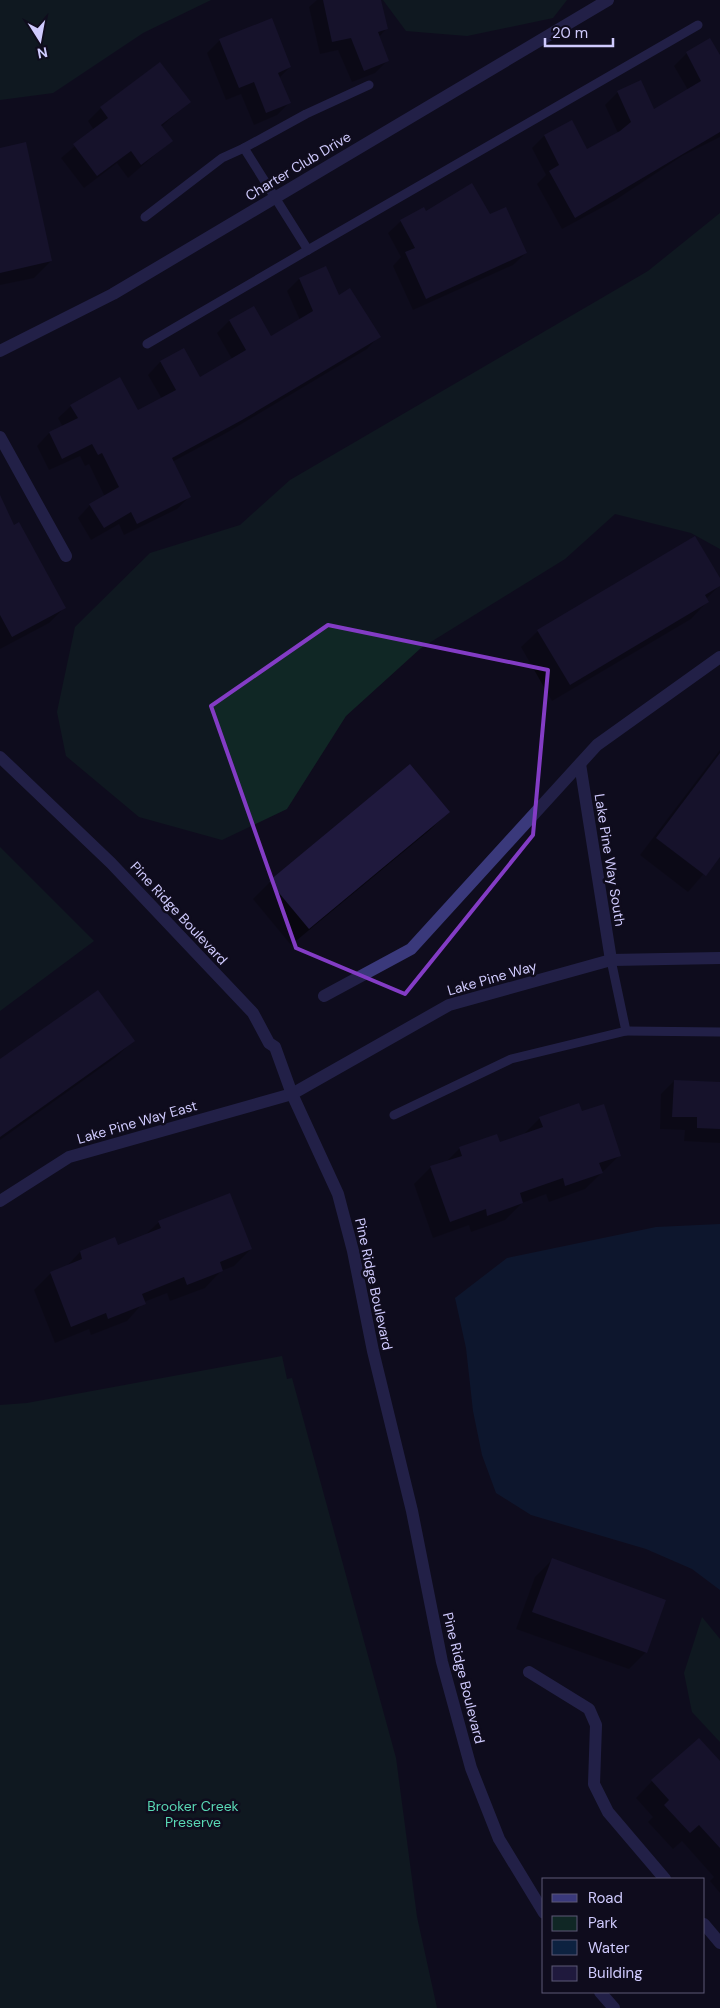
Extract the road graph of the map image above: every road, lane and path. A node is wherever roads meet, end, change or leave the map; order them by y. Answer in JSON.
{"nodes":[{"id":1,"x":608,"y":0,"type":"edge"},
{"id":2,"x":698,"y":25,"type":"dead end"},
{"id":3,"x":369,"y":85,"type":"dead end"},
{"id":4,"x":244,"y":148,"type":"junction"},
{"id":5,"x":275,"y":198,"type":"junction"},
{"id":6,"x":145,"y":217,"type":"dead end"},
{"id":7,"x":308,"y":250,"type":"junction"},
{"id":8,"x":147,"y":344,"type":"dead end"},
{"id":9,"x":0,"y":351,"type":"edge"},
{"id":10,"x":0,"y":438,"type":"edge"},
{"id":11,"x":66,"y":556,"type":"dead end"},
{"id":12,"x":720,"y":657,"type":"edge"},
{"id":13,"x":0,"y":757,"type":"edge"},
{"id":14,"x":580,"y":764,"type":"junction"},
{"id":15,"x":720,"y":958,"type":"edge"},
{"id":16,"x":611,"y":960,"type":"junction"},
{"id":17,"x":324,"y":996,"type":"dead end"},
{"id":18,"x":626,"y":1031,"type":"junction"},
{"id":19,"x":720,"y":1032,"type":"edge"},
{"id":20,"x":292,"y":1094,"type":"junction"},
{"id":21,"x":394,"y":1115,"type":"dead end"},
{"id":22,"x":0,"y":1201,"type":"edge"},
{"id":23,"x":529,"y":1672,"type":"dead end"},
{"id":24,"x":665,"y":1878,"type":"edge"},
{"id":25,"x":542,"y":1909,"type":"edge"},
{"id":26,"x":705,"y":1925,"type":"edge"},
{"id":27,"x":720,"y":1943,"type":"edge"},
{"id":28,"x":601,"y":1993,"type":"edge"},
{"id":29,"x":614,"y":2008,"type":"edge"}],
"edges":[{"from":1,"to":5,"type":"street","name":"Charter Club Drive"},
{"from":2,"to":7,"type":"lane"},
{"from":3,"to":4,"type":"lane"},
{"from":4,"to":5,"type":"lane"},
{"from":4,"to":6,"type":"lane"},
{"from":5,"to":7,"type":"lane"},
{"from":5,"to":9,"type":"street","name":"Charter Club Drive"},
{"from":7,"to":8,"type":"lane"},
{"from":10,"to":11,"type":"street"},
{"from":12,"to":14,"type":"street"},
{"from":13,"to":20,"type":"street","name":"Pine Ridge Boulevard"},
{"from":14,"to":16,"type":"street","name":"Lake Pine Way South"},
{"from":14,"to":17,"type":"street"},
{"from":15,"to":16,"type":"street","name":"Lake Pine Way"},
{"from":16,"to":18,"type":"lane"},
{"from":16,"to":20,"type":"street","name":"Lake Pine Way"},
{"from":18,"to":19,"type":"lane"},
{"from":18,"to":21,"type":"lane"},
{"from":20,"to":22,"type":"street","name":"Lake Pine Way East"},
{"from":20,"to":25,"type":"street","name":"Pine Ridge Boulevard"},
{"from":23,"to":24,"type":"street"},
{"from":26,"to":27,"type":"street"},
{"from":28,"to":29,"type":"street"}]}
